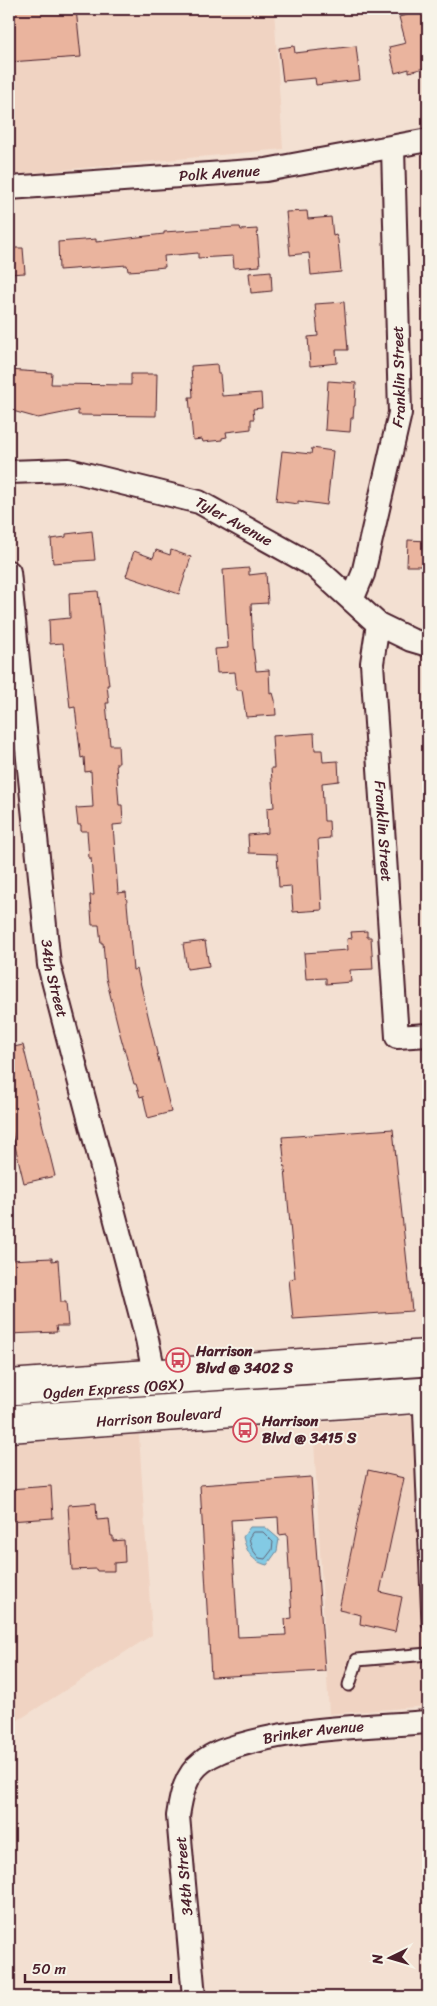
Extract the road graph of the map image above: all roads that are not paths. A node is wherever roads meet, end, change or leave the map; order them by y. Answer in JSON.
{"nodes":[{"id":1,"x":428,"y":140,"type":"edge"},
{"id":2,"x":393,"y":148,"type":"junction"},
{"id":3,"x":9,"y":188,"type":"edge"},
{"id":4,"x":9,"y":472,"type":"edge"},
{"id":5,"x":9,"y":572,"type":"edge"},
{"id":6,"x":352,"y":600,"type":"junction"},
{"id":7,"x":378,"y":624,"type":"junction"},
{"id":8,"x":428,"y":645,"type":"edge"},
{"id":9,"x":428,"y":1035,"type":"edge"},
{"id":10,"x":428,"y":1354,"type":"edge"},
{"id":11,"x":428,"y":1370,"type":"edge"},
{"id":12,"x":154,"y":1373,"type":"junction"},
{"id":13,"x":9,"y":1384,"type":"edge"},
{"id":14,"x":425,"y":1394,"type":"edge"},
{"id":15,"x":9,"y":1399,"type":"edge"},
{"id":16,"x":9,"y":1411,"type":"edge"},
{"id":17,"x":9,"y":1428,"type":"edge"},
{"id":18,"x":428,"y":1623,"type":"edge"},
{"id":19,"x":428,"y":1654,"type":"edge"},
{"id":20,"x":349,"y":1685,"type":"dead end"},
{"id":21,"x":428,"y":1722,"type":"edge"},
{"id":22,"x":202,"y":1762,"type":"joint"},
{"id":23,"x":194,"y":1997,"type":"edge"}],
"edges":[{"from":1,"to":2,"type":"street","name":"Polk Avenue"},
{"from":2,"to":3,"type":"street","name":"Polk Avenue"},
{"from":2,"to":6,"type":"street","name":"Franklin Street"},
{"from":4,"to":6,"type":"street","name":"Tyler Avenue"},
{"from":5,"to":12,"type":"street","name":"34th Street"},
{"from":6,"to":7,"type":"street","name":"Tyler Avenue"},
{"from":7,"to":8,"type":"street","name":"Tyler Avenue"},
{"from":7,"to":9,"type":"street","name":"Franklin Street"},
{"from":10,"to":12,"type":"main road"},
{"from":11,"to":15,"type":"lane","name":"Ogden Express (OGX)"},
{"from":12,"to":13,"type":"main road"},
{"from":14,"to":16,"type":"lane","name":"Ogden Express (OGX)"},
{"from":14,"to":17,"type":"main road","name":"Harrison Boulevard"},
{"from":14,"to":18,"type":"lane"},
{"from":19,"to":20,"type":"lane"},
{"from":21,"to":22,"type":"street","name":"Brinker Avenue"},
{"from":22,"to":23,"type":"street","name":"34th Street"}]}
